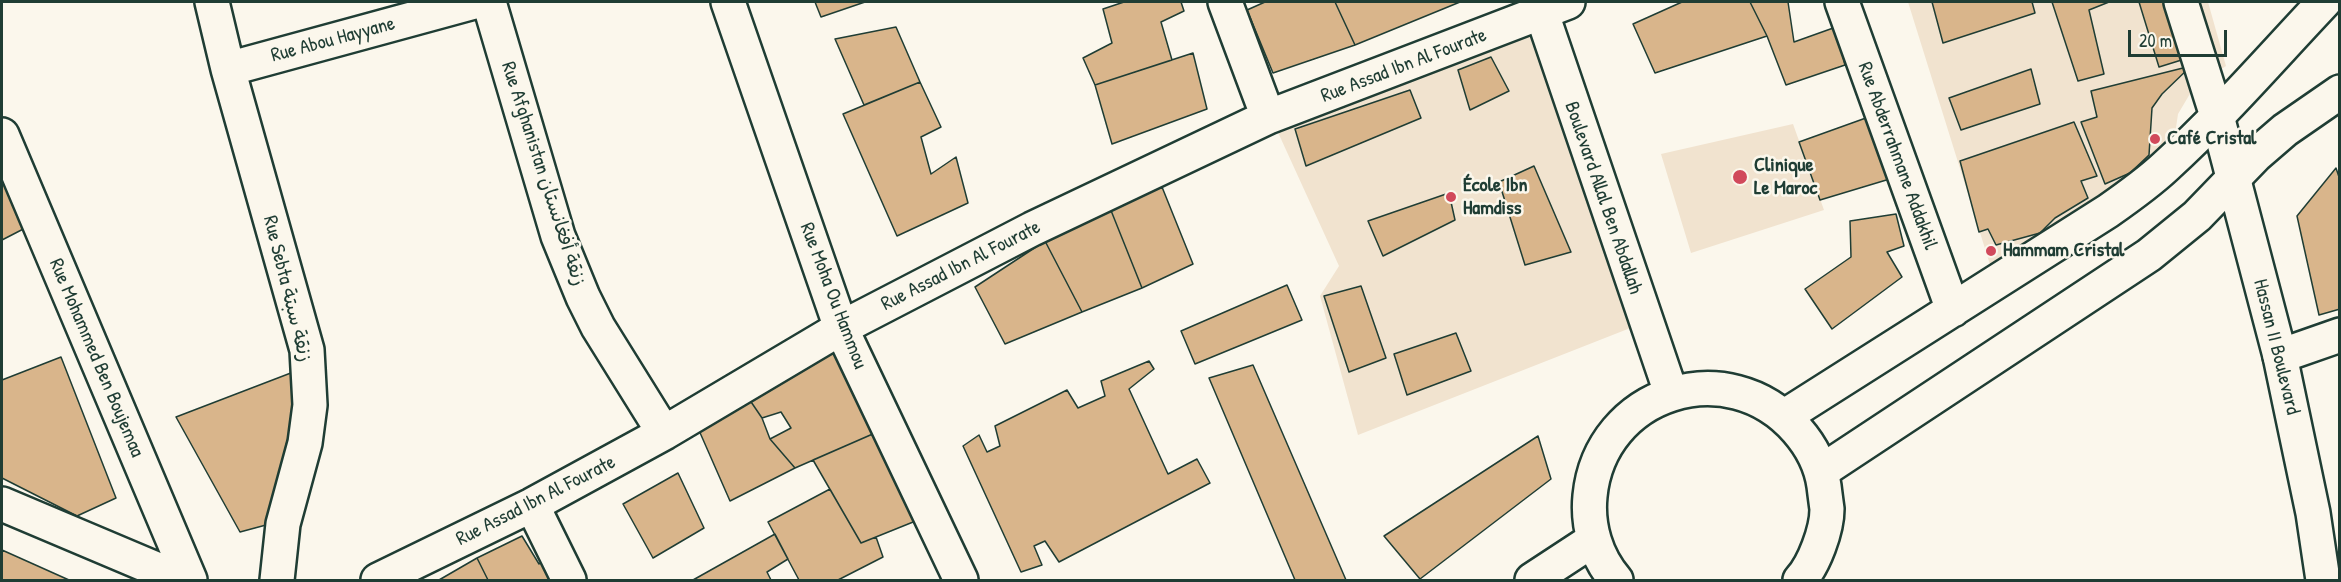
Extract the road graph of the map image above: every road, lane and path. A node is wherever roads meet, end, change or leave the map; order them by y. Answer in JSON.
{"nodes":[{"id":1,"x":212,"y":2,"type":"edge"},
{"id":2,"x":474,"y":2,"type":"edge"},
{"id":3,"x":489,"y":2,"type":"edge"},
{"id":4,"x":728,"y":2,"type":"edge"},
{"id":5,"x":1225,"y":2,"type":"edge"},
{"id":6,"x":1842,"y":2,"type":"edge"},
{"id":7,"x":2181,"y":2,"type":"edge"},
{"id":8,"x":2324,"y":2,"type":"edge"},
{"id":9,"x":1549,"y":5,"type":"edge"},
{"id":10,"x":228,"y":69,"type":"junction"},
{"id":11,"x":2340,"y":92,"type":"edge"},
{"id":12,"x":2217,"y":116,"type":"junction"},
{"id":13,"x":1268,"y":117,"type":"junction"},
{"id":14,"x":2,"y":135,"type":"edge"},
{"id":15,"x":2233,"y":179,"type":"junction"},
{"id":16,"x":1953,"y":310,"type":"junction"},
{"id":17,"x":841,"y":328,"type":"junction"},
{"id":18,"x":2340,"y":335,"type":"edge"},
{"id":19,"x":2280,"y":356,"type":"junction"},
{"id":20,"x":1671,"y":393,"type":"junction"},
{"id":21,"x":1785,"y":416,"type":"junction"},
{"id":22,"x":664,"y":433,"type":"junction"},
{"id":23,"x":1822,"y":471,"type":"junction"},
{"id":24,"x":2,"y":504,"type":"edge"},
{"id":25,"x":532,"y":505,"type":"junction"},
{"id":26,"x":1593,"y":540,"type":"junction"},
{"id":27,"x":1818,"y":550,"type":"junction"},
{"id":28,"x":182,"y":580,"type":"edge"},
{"id":29,"x":190,"y":580,"type":"edge"},
{"id":30,"x":277,"y":580,"type":"edge"},
{"id":31,"x":378,"y":580,"type":"edge"},
{"id":32,"x":569,"y":580,"type":"edge"},
{"id":33,"x":961,"y":580,"type":"edge"},
{"id":34,"x":1532,"y":580,"type":"edge"},
{"id":35,"x":1616,"y":580,"type":"edge"},
{"id":36,"x":1800,"y":580,"type":"edge"},
{"id":37,"x":1830,"y":580,"type":"edge"},
{"id":38,"x":2323,"y":580,"type":"edge"}],
"edges":[{"from":1,"to":10,"type":"street","name":"Rue Sebta زنقة سبتة"},
{"from":2,"to":10,"type":"street","name":"Rue Abou Hayyane"},
{"from":3,"to":22,"type":"street","name":"Rue Afghanistan زنقة أفغانستان"},
{"from":4,"to":17,"type":"street","name":"Rue Moha Ou Hammou"},
{"from":5,"to":13,"type":"street"},
{"from":6,"to":16,"type":"street","name":"Rue Abderrahmane Addakhil"},
{"from":7,"to":12,"type":"street","name":"Hassan II Boulevard"},
{"from":8,"to":12,"type":"street"},
{"from":9,"to":13,"type":"street","name":"Rue Assad Ibn Al Fourate"},
{"from":9,"to":20,"type":"street","name":"Boulevard Allal Ben Abdallah"},
{"from":10,"to":30,"type":"street","name":"Rue Sebta زنقة سبتة"},
{"from":11,"to":15,"type":"street"},
{"from":12,"to":15,"type":"street","name":"Hassan II Boulevard"},
{"from":12,"to":16,"type":"street"},
{"from":13,"to":17,"type":"street","name":"Rue Assad Ibn Al Fourate"},
{"from":14,"to":29,"type":"street","name":"Rue Mohammed Ben Boujemaa"},
{"from":15,"to":19,"type":"street","name":"Hassan II Boulevard"},
{"from":15,"to":23,"type":"street"},
{"from":16,"to":21,"type":"street"},
{"from":17,"to":22,"type":"street","name":"Rue Assad Ibn Al Fourate"},
{"from":17,"to":33,"type":"street","name":"Rue Moha Ou Hammou"},
{"from":18,"to":19,"type":"street"},
{"from":19,"to":38,"type":"street","name":"Hassan II Boulevard"},
{"from":20,"to":21,"type":"street"},
{"from":20,"to":26,"type":"street"},
{"from":21,"to":23,"type":"street"},
{"from":22,"to":25,"type":"street","name":"Rue Assad Ibn Al Fourate"},
{"from":23,"to":27,"type":"street"},
{"from":24,"to":28,"type":"street"},
{"from":25,"to":31,"type":"street","name":"Rue Assad Ibn Al Fourate"},
{"from":25,"to":32,"type":"street"},
{"from":26,"to":34,"type":"street"},
{"from":26,"to":35,"type":"street"},
{"from":27,"to":36,"type":"street"},
{"from":27,"to":37,"type":"street"}]}
